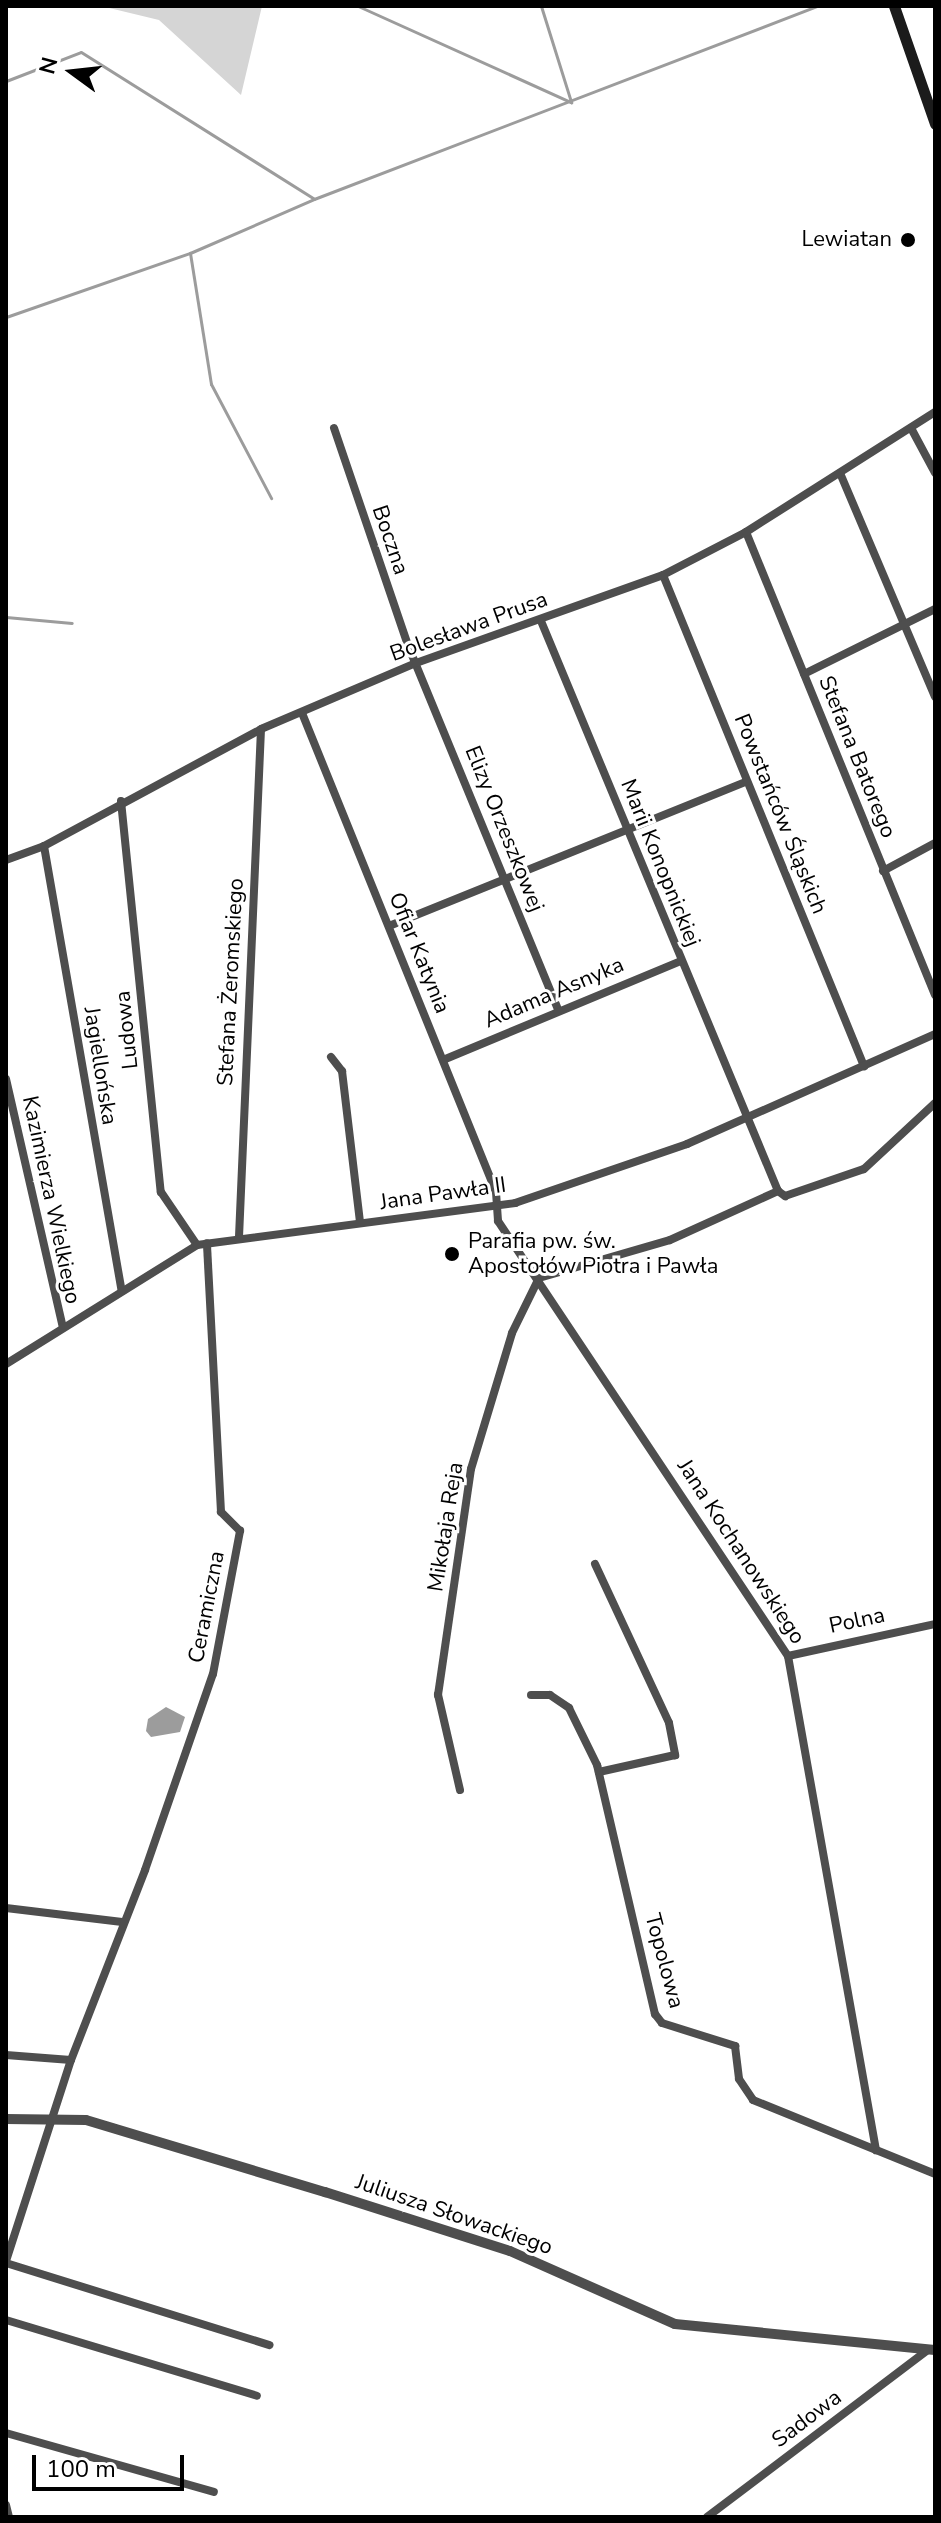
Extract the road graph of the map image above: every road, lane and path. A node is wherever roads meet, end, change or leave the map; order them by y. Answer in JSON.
{"nodes":[{"id":1,"x":894,"y":6,"type":"edge"},
{"id":2,"x":935,"y":124,"type":"edge"},
{"id":3,"x":935,"y":412,"type":"edge"},
{"id":4,"x":334,"y":428,"type":"dead end"},
{"id":5,"x":911,"y":428,"type":"junction"},
{"id":6,"x":840,"y":473,"type":"junction"},
{"id":7,"x":935,"y":473,"type":"edge"},
{"id":8,"x":746,"y":532,"type":"junction"},
{"id":9,"x":663,"y":575,"type":"junction"},
{"id":10,"x":935,"y":609,"type":"edge"},
{"id":11,"x":541,"y":621,"type":"junction"},
{"id":12,"x":906,"y":625,"type":"junction"},
{"id":13,"x":416,"y":663,"type":"junction"},
{"id":14,"x":804,"y":674,"type":"junction"},
{"id":15,"x":935,"y":697,"type":"edge"},
{"id":16,"x":302,"y":713,"type":"junction"},
{"id":17,"x":261,"y":729,"type":"junction"},
{"id":18,"x":747,"y":781,"type":"junction"},
{"id":19,"x":121,"y":801,"type":"junction"},
{"id":20,"x":626,"y":827,"type":"junction"},
{"id":21,"x":935,"y":843,"type":"edge"},
{"id":22,"x":44,"y":846,"type":"junction"},
{"id":23,"x":6,"y":860,"type":"edge"},
{"id":24,"x":883,"y":871,"type":"junction"},
{"id":25,"x":506,"y":878,"type":"junction"},
{"id":26,"x":389,"y":926,"type":"junction"},
{"id":27,"x":681,"y":961,"type":"junction"},
{"id":28,"x":935,"y":995,"type":"edge"},
{"id":29,"x":558,"y":1009,"type":"junction"},
{"id":30,"x":935,"y":1034,"type":"edge"},
{"id":31,"x":331,"y":1057,"type":"dead end"},
{"id":32,"x":443,"y":1060,"type":"junction"},
{"id":33,"x":864,"y":1066,"type":"junction"},
{"id":34,"x":6,"y":1079,"type":"edge"},
{"id":35,"x":935,"y":1103,"type":"edge"},
{"id":36,"x":747,"y":1118,"type":"junction"},
{"id":37,"x":778,"y":1191,"type":"junction"},
{"id":38,"x":497,"y":1208,"type":"junction"},
{"id":39,"x":360,"y":1223,"type":"junction"},
{"id":40,"x":239,"y":1237,"type":"junction"},
{"id":41,"x":207,"y":1243,"type":"junction"},
{"id":42,"x":197,"y":1245,"type":"junction"},
{"id":43,"x":539,"y":1278,"type":"junction"},
{"id":44,"x":122,"y":1291,"type":"junction"},
{"id":45,"x":63,"y":1328,"type":"junction"},
{"id":46,"x":6,"y":1364,"type":"edge"},
{"id":47,"x":595,"y":1564,"type":"dead end"},
{"id":48,"x":935,"y":1624,"type":"edge"},
{"id":49,"x":788,"y":1656,"type":"junction"},
{"id":50,"x":531,"y":1695,"type":"dead end"},
{"id":51,"x":599,"y":1772,"type":"junction"},
{"id":52,"x":460,"y":1790,"type":"dead end"},
{"id":53,"x":6,"y":1908,"type":"edge"},
{"id":54,"x":122,"y":1922,"type":"junction"},
{"id":55,"x":6,"y":2055,"type":"edge"},
{"id":56,"x":71,"y":2060,"type":"junction"},
{"id":57,"x":53,"y":2118,"type":"junction"},
{"id":58,"x":6,"y":2119,"type":"edge"},
{"id":59,"x":876,"y":2150,"type":"junction"},
{"id":60,"x":935,"y":2174,"type":"edge"},
{"id":61,"x":6,"y":2262,"type":"edge"},
{"id":62,"x":6,"y":2320,"type":"edge"},
{"id":63,"x":270,"y":2345,"type":"dead end"},
{"id":64,"x":932,"y":2350,"type":"edge"},
{"id":65,"x":257,"y":2396,"type":"dead end"},
{"id":66,"x":6,"y":2433,"type":"edge"},
{"id":67,"x":214,"y":2492,"type":"dead end"},
{"id":68,"x":6,"y":2505,"type":"edge"},
{"id":69,"x":9,"y":2517,"type":"edge"},
{"id":70,"x":707,"y":2517,"type":"edge"}],
"edges":[{"from":1,"to":2,"type":"main road"},
{"from":3,"to":5,"type":"street","name":"Bolesława Prusa"},
{"from":4,"to":13,"type":"street","name":"Boczna"},
{"from":5,"to":6,"type":"street","name":"Bolesława Prusa"},
{"from":5,"to":7,"type":"street"},
{"from":6,"to":8,"type":"street","name":"Bolesława Prusa"},
{"from":6,"to":12,"type":"street"},
{"from":8,"to":9,"type":"street","name":"Bolesława Prusa"},
{"from":8,"to":14,"type":"street","name":"Stefana Batorego"},
{"from":9,"to":11,"type":"street","name":"Bolesława Prusa"},
{"from":9,"to":18,"type":"street","name":"Powstańców Śląskich"},
{"from":10,"to":12,"type":"street"},
{"from":11,"to":13,"type":"street","name":"Bolesława Prusa"},
{"from":11,"to":20,"type":"street","name":"Marii Konopnickiej"},
{"from":12,"to":14,"type":"street"},
{"from":12,"to":15,"type":"street"},
{"from":13,"to":16,"type":"street","name":"Bolesława Prusa"},
{"from":13,"to":25,"type":"street","name":"Elizy Orzeszkowej"},
{"from":14,"to":24,"type":"street","name":"Stefana Batorego"},
{"from":16,"to":17,"type":"street","name":"Bolesława Prusa"},
{"from":16,"to":26,"type":"street","name":"Ofiar Katynia"},
{"from":17,"to":19,"type":"street","name":"Bolesława Prusa"},
{"from":17,"to":40,"type":"street","name":"Stefana Żeromskiego"},
{"from":18,"to":20,"type":"street"},
{"from":18,"to":33,"type":"street","name":"Powstańców Śląskich"},
{"from":19,"to":22,"type":"street","name":"Bolesława Prusa"},
{"from":19,"to":42,"type":"street","name":"Ludowa"},
{"from":20,"to":25,"type":"street"},
{"from":20,"to":27,"type":"street","name":"Marii Konopnickiej"},
{"from":21,"to":24,"type":"street"},
{"from":22,"to":23,"type":"street","name":"Bolesława Prusa"},
{"from":22,"to":44,"type":"street","name":"Jagiellońska"},
{"from":24,"to":28,"type":"street","name":"Stefana Batorego"},
{"from":25,"to":26,"type":"street"},
{"from":25,"to":29,"type":"street","name":"Elizy Orzeszkowej"},
{"from":26,"to":32,"type":"street","name":"Ofiar Katynia"},
{"from":27,"to":29,"type":"street","name":"Adama Asnyka"},
{"from":27,"to":36,"type":"street","name":"Marii Konopnickiej"},
{"from":29,"to":32,"type":"street","name":"Adama Asnyka"},
{"from":30,"to":33,"type":"street","name":"Jana Pawła II"},
{"from":31,"to":39,"type":"street"},
{"from":32,"to":38,"type":"street","name":"Ofiar Katynia"},
{"from":33,"to":36,"type":"street","name":"Jana Pawła II"},
{"from":34,"to":45,"type":"street","name":"Kazimierza Wielkiego"},
{"from":35,"to":37,"type":"street"},
{"from":36,"to":37,"type":"street","name":"Marii Konopnickiej"},
{"from":36,"to":38,"type":"street","name":"Jana Pawła II"},
{"from":37,"to":43,"type":"street"},
{"from":38,"to":39,"type":"street","name":"Jana Pawła II"},
{"from":38,"to":43,"type":"street","name":"Jana Kochanowskiego"},
{"from":39,"to":40,"type":"street","name":"Jana Pawła II"},
{"from":40,"to":41,"type":"street","name":"Jana Pawła II"},
{"from":41,"to":42,"type":"street","name":"Jana Pawła II"},
{"from":41,"to":54,"type":"street","name":"Ceramiczna"},
{"from":42,"to":44,"type":"street","name":"Jana Pawła II"},
{"from":43,"to":49,"type":"street","name":"Jana Kochanowskiego"},
{"from":43,"to":52,"type":"street","name":"Mikołaja Reja"},
{"from":44,"to":45,"type":"street","name":"Jana Pawła II"},
{"from":45,"to":46,"type":"street","name":"Jana Pawła II"},
{"from":47,"to":51,"type":"street"},
{"from":48,"to":49,"type":"street","name":"Polna"},
{"from":49,"to":59,"type":"street","name":"Jana Kochanowskiego"},
{"from":50,"to":51,"type":"street","name":"Topolowa"},
{"from":51,"to":59,"type":"street","name":"Topolowa"},
{"from":53,"to":54,"type":"street"},
{"from":54,"to":56,"type":"street","name":"Ceramiczna"},
{"from":55,"to":56,"type":"street"},
{"from":56,"to":57,"type":"street","name":"Ceramiczna"},
{"from":57,"to":58,"type":"street","name":"Juliusza Słowackiego"},
{"from":57,"to":61,"type":"street","name":"Ceramiczna"},
{"from":57,"to":64,"type":"street","name":"Juliusza Słowackiego"},
{"from":59,"to":60,"type":"street","name":"Topolowa"},
{"from":61,"to":63,"type":"street"},
{"from":62,"to":65,"type":"street"},
{"from":64,"to":70,"type":"street","name":"Sadowa"},
{"from":66,"to":67,"type":"street"},
{"from":68,"to":69,"type":"street"}]}
